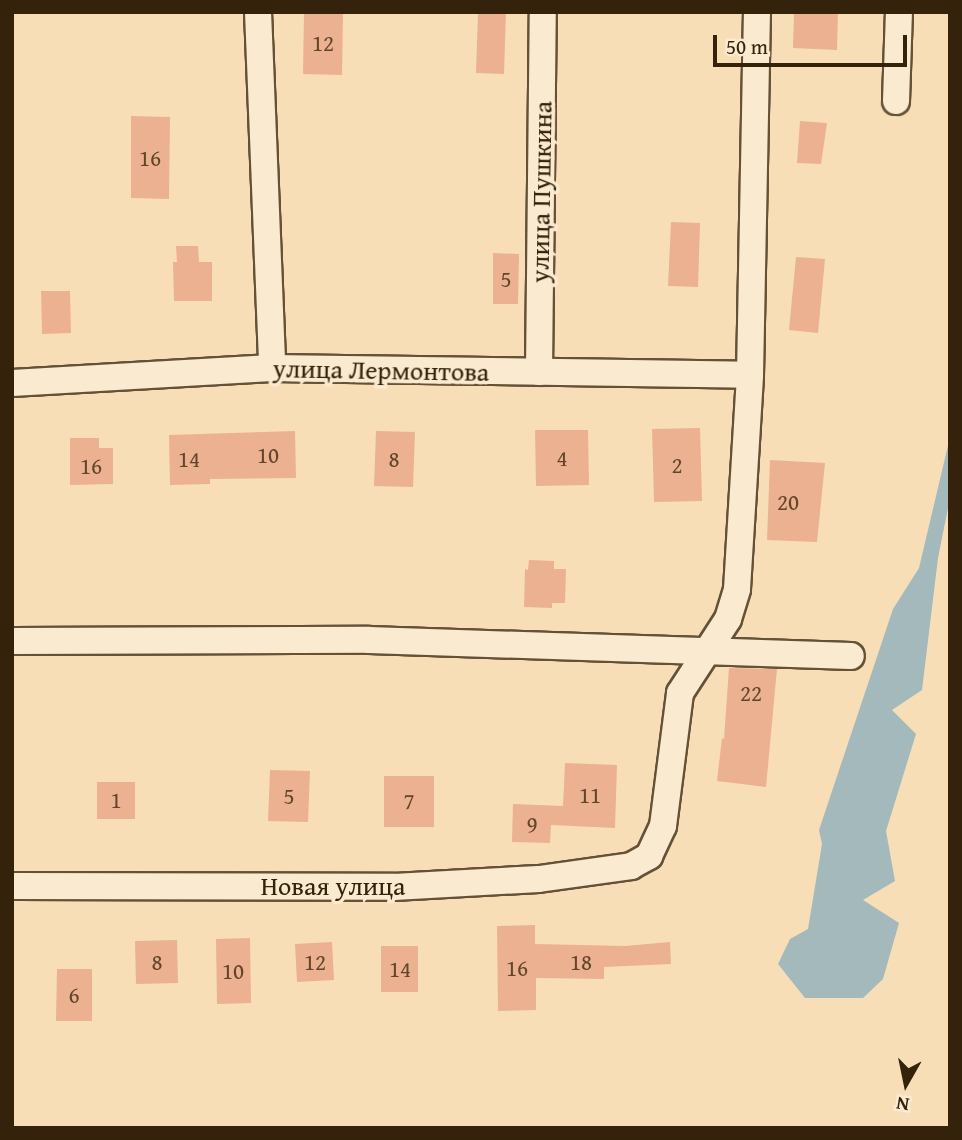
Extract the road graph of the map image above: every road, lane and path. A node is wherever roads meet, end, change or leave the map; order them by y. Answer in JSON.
{"nodes":[{"id":1,"x":258,"y":12,"type":"edge"},
{"id":2,"x":543,"y":12,"type":"edge"},
{"id":3,"x":757,"y":12,"type":"edge"},
{"id":4,"x":899,"y":12,"type":"edge"},
{"id":5,"x":896,"y":100,"type":"dead end"},
{"id":6,"x":272,"y":368,"type":"junction"},
{"id":7,"x":539,"y":372,"type":"junction"},
{"id":8,"x":750,"y":375,"type":"junction"},
{"id":9,"x":12,"y":383,"type":"edge"},
{"id":10,"x":12,"y":641,"type":"edge"},
{"id":11,"x":706,"y":650,"type":"junction"},
{"id":12,"x":851,"y":656,"type":"dead end"},
{"id":13,"x":12,"y":886,"type":"edge"}],
"edges":[{"from":1,"to":6,"type":"street"},
{"from":2,"to":7,"type":"street","name":"улица Пушкина"},
{"from":3,"to":8,"type":"street"},
{"from":4,"to":5,"type":"street"},
{"from":6,"to":7,"type":"street","name":"улица Лермонтова"},
{"from":6,"to":9,"type":"street","name":"улица Лермонтова"},
{"from":7,"to":8,"type":"street","name":"улица Лермонтова"},
{"from":8,"to":11,"type":"street"},
{"from":10,"to":11,"type":"street"},
{"from":11,"to":12,"type":"street"},
{"from":11,"to":13,"type":"street","name":"Новая улица"}]}
